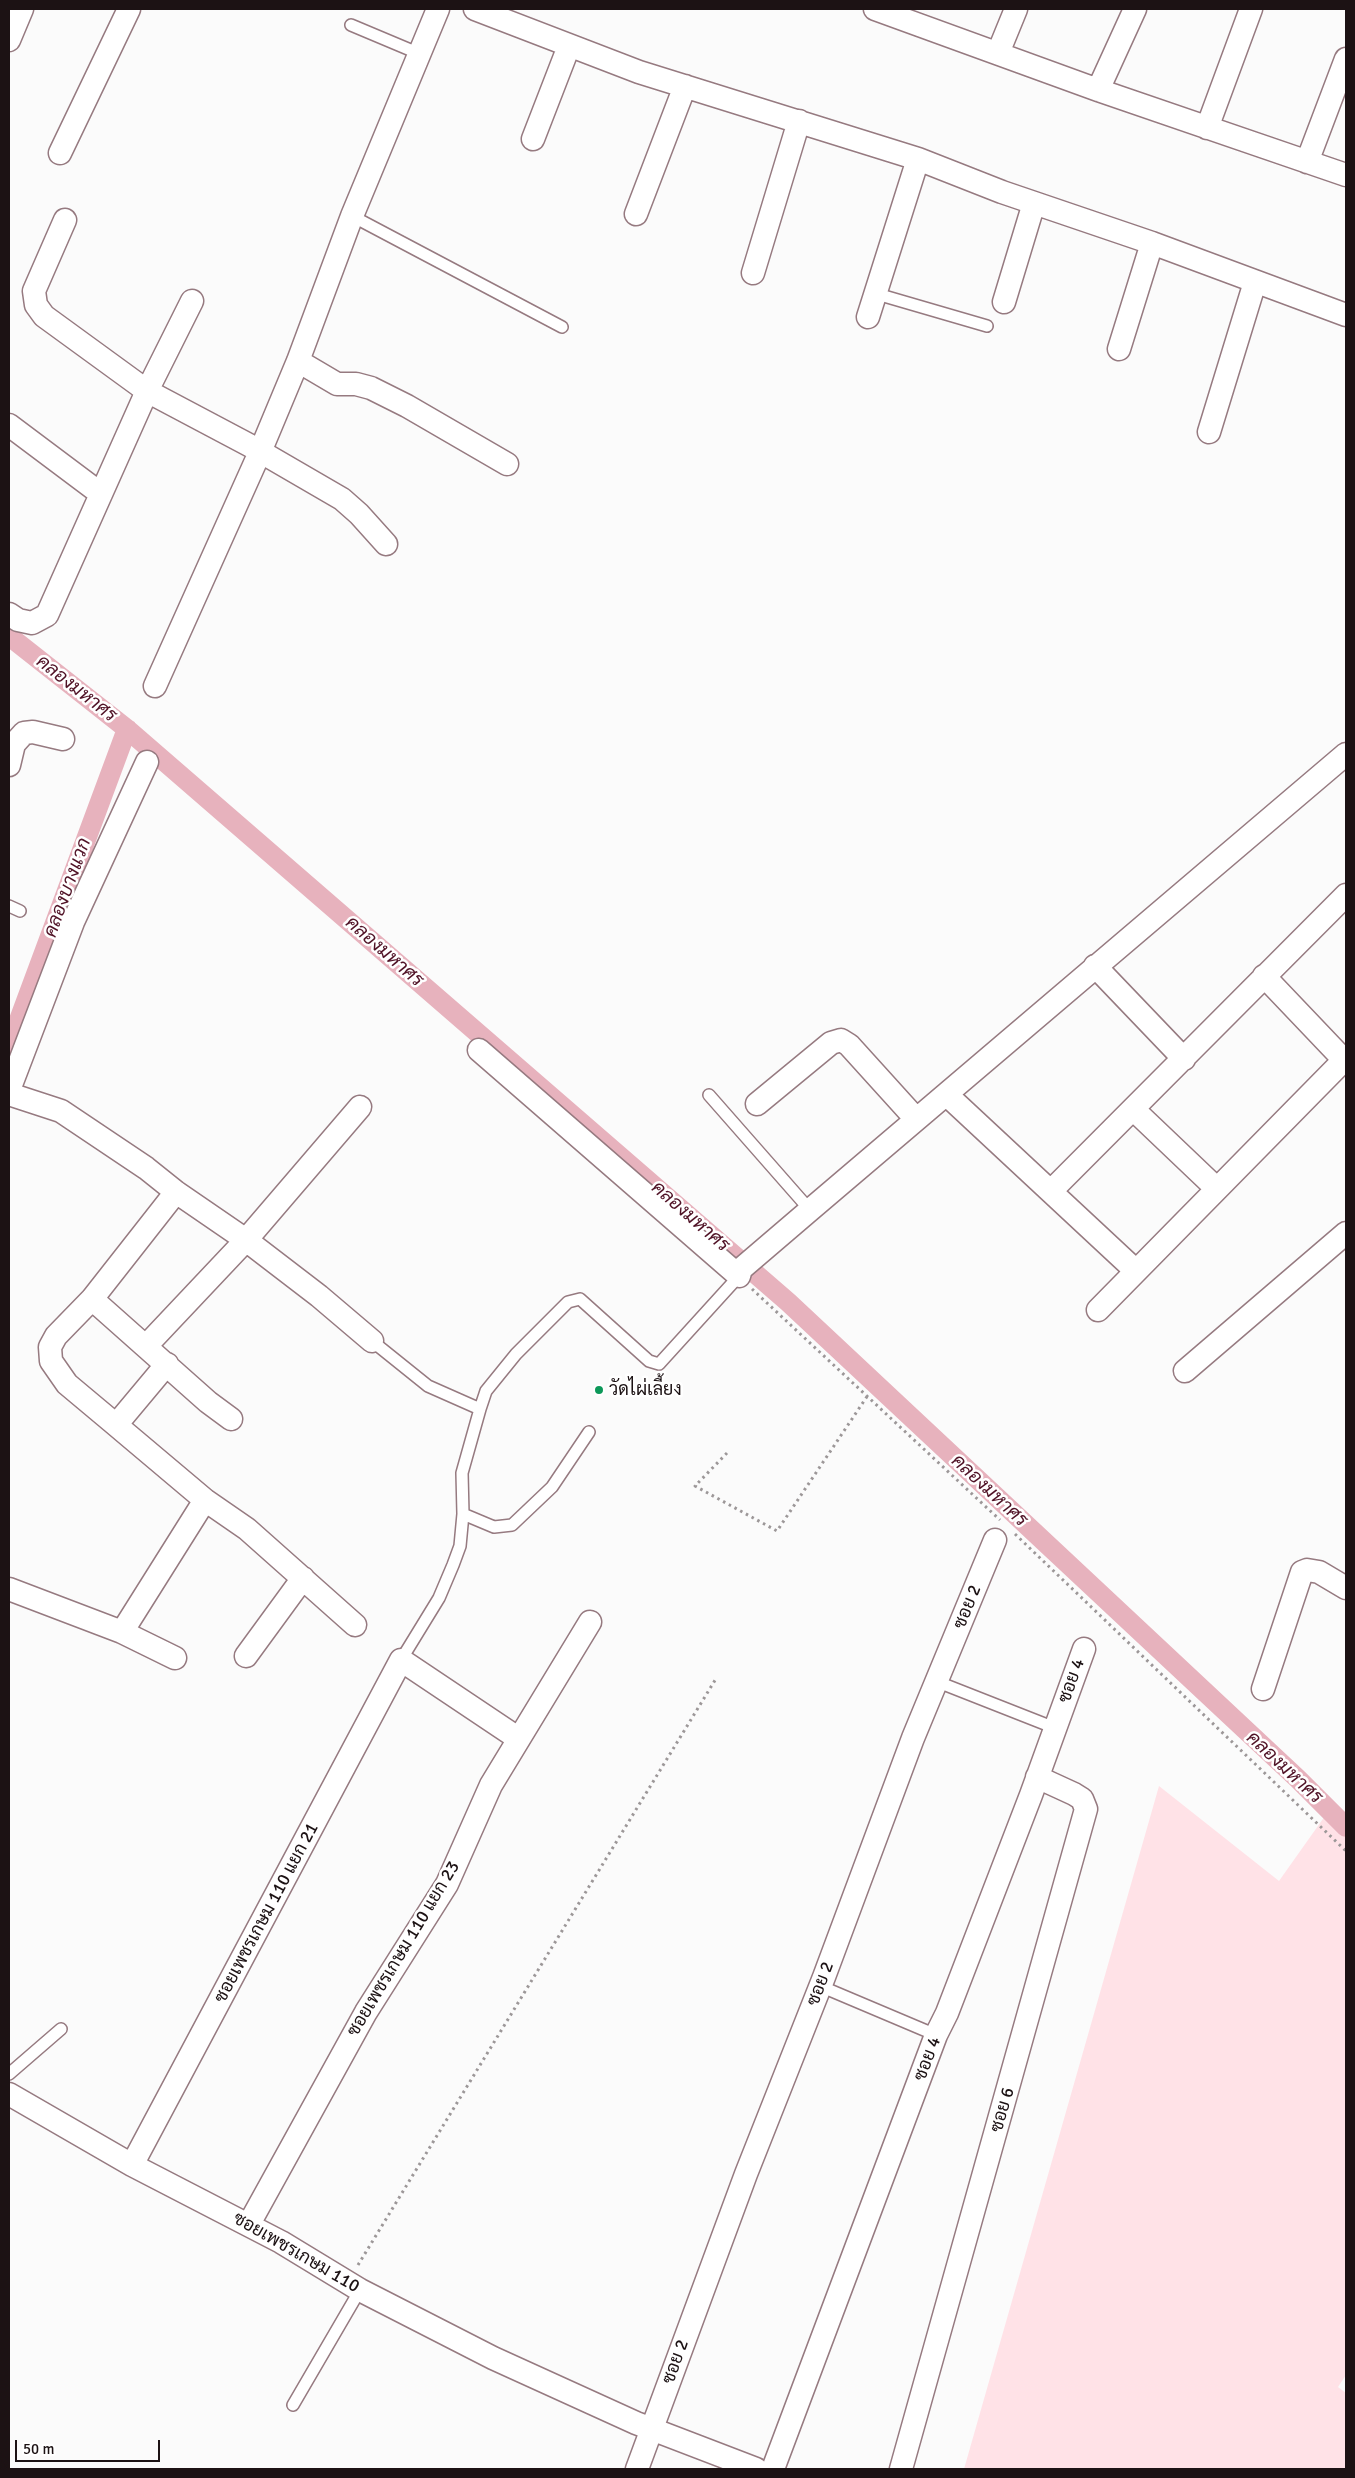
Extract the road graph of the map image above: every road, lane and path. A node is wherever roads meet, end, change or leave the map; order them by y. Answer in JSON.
{"nodes":[{"id":1,"x":22,"y":9,"type":"edge"},
{"id":2,"x":129,"y":9,"type":"edge"},
{"id":3,"x":438,"y":9,"type":"edge"},
{"id":4,"x":475,"y":9,"type":"edge"},
{"id":5,"x":875,"y":9,"type":"edge"},
{"id":6,"x":1016,"y":9,"type":"edge"},
{"id":7,"x":1135,"y":9,"type":"edge"},
{"id":8,"x":1251,"y":9,"type":"edge"},
{"id":9,"x":900,"y":13,"type":"edge"},
{"id":10,"x":351,"y":25,"type":"dead end"},
{"id":11,"x":9,"y":40,"type":"edge"},
{"id":12,"x":569,"y":46,"type":"junction"},
{"id":13,"x":998,"y":53,"type":"junction"},
{"id":14,"x":420,"y":54,"type":"junction"},
{"id":15,"x":1346,"y":59,"type":"edge"},
{"id":16,"x":685,"y":86,"type":"junction"},
{"id":17,"x":1098,"y":90,"type":"junction"},
{"id":18,"x":799,"y":121,"type":"junction"},
{"id":19,"x":1207,"y":128,"type":"junction"},
{"id":20,"x":533,"y":139,"type":"dead end"},
{"id":21,"x":60,"y":153,"type":"dead end"},
{"id":22,"x":918,"y":159,"type":"junction"},
{"id":23,"x":1307,"y":162,"type":"junction"},
{"id":24,"x":1346,"y":175,"type":"edge"},
{"id":25,"x":1034,"y":203,"type":"junction"},
{"id":26,"x":636,"y":214,"type":"dead end"},
{"id":27,"x":352,"y":216,"type":"junction"},
{"id":28,"x":65,"y":220,"type":"dead end"},
{"id":29,"x":1152,"y":243,"type":"junction"},
{"id":30,"x":753,"y":273,"type":"dead end"},
{"id":31,"x":1255,"y":282,"type":"junction"},
{"id":32,"x":877,"y":294,"type":"junction"},
{"id":33,"x":192,"y":301,"type":"dead end"},
{"id":34,"x":1004,"y":302,"type":"dead end"},
{"id":35,"x":1346,"y":315,"type":"edge"},
{"id":36,"x":868,"y":317,"type":"dead end"},
{"id":37,"x":562,"y":326,"type":"dead end"},
{"id":38,"x":987,"y":326,"type":"dead end"},
{"id":39,"x":1119,"y":349,"type":"dead end"},
{"id":40,"x":298,"y":361,"type":"junction"},
{"id":41,"x":146,"y":391,"type":"junction"},
{"id":42,"x":9,"y":425,"type":"edge"},
{"id":43,"x":1209,"y":432,"type":"dead end"},
{"id":44,"x":255,"y":448,"type":"junction"},
{"id":45,"x":507,"y":464,"type":"dead end"},
{"id":46,"x":102,"y":494,"type":"junction"},
{"id":47,"x":386,"y":544,"type":"dead end"},
{"id":48,"x":9,"y":614,"type":"edge"},
{"id":49,"x":154,"y":686,"type":"dead end"},
{"id":50,"x":63,"y":739,"type":"dead end"},
{"id":51,"x":1346,"y":754,"type":"edge"},
{"id":52,"x":147,"y":762,"type":"dead end"},
{"id":53,"x":9,"y":765,"type":"edge"},
{"id":54,"x":1346,"y":894,"type":"edge"},
{"id":55,"x":9,"y":906,"type":"edge"},
{"id":56,"x":20,"y":911,"type":"dead end"},
{"id":57,"x":1095,"y":966,"type":"junction"},
{"id":58,"x":1264,"y":976,"type":"junction"},
{"id":59,"x":480,"y":1050,"type":"dead end"},
{"id":60,"x":1184,"y":1059,"type":"junction"},
{"id":61,"x":1345,"y":1059,"type":"edge"},
{"id":62,"x":9,"y":1092,"type":"edge"},
{"id":63,"x":947,"y":1095,"type":"junction"},
{"id":64,"x":709,"y":1096,"type":"dead end"},
{"id":65,"x":757,"y":1104,"type":"dead end"},
{"id":66,"x":360,"y":1107,"type":"dead end"},
{"id":67,"x":1133,"y":1108,"type":"junction"},
{"id":68,"x":916,"y":1119,"type":"junction"},
{"id":69,"x":1217,"y":1189,"type":"junction"},
{"id":70,"x":1051,"y":1191,"type":"junction"},
{"id":71,"x":176,"y":1192,"type":"junction"},
{"id":72,"x":810,"y":1210,"type":"junction"},
{"id":73,"x":1346,"y":1233,"type":"edge"},
{"id":74,"x":246,"y":1240,"type":"junction"},
{"id":75,"x":1136,"y":1272,"type":"junction"},
{"id":76,"x":740,"y":1273,"type":"junction"},
{"id":77,"x":92,"y":1299,"type":"junction"},
{"id":78,"x":1098,"y":1310,"type":"dead end"},
{"id":79,"x":372,"y":1341,"type":"joint"},
{"id":80,"x":146,"y":1346,"type":"junction"},
{"id":81,"x":167,"y":1364,"type":"junction"},
{"id":82,"x":1185,"y":1371,"type":"dead end"},
{"id":83,"x":868,"y":1395,"type":"junction"},
{"id":84,"x":480,"y":1409,"type":"junction"},
{"id":85,"x":231,"y":1419,"type":"dead end"},
{"id":86,"x":116,"y":1425,"type":"junction"},
{"id":87,"x":589,"y":1432,"type":"dead end"},
{"id":88,"x":727,"y":1453,"type":"dead end"},
{"id":89,"x":205,"y":1500,"type":"junction"},
{"id":90,"x":463,"y":1514,"type":"junction"},
{"id":91,"x":1004,"y":1532,"type":"junction"},
{"id":92,"x":304,"y":1578,"type":"junction"},
{"id":93,"x":1346,"y":1588,"type":"edge"},
{"id":94,"x":9,"y":1589,"type":"edge"},
{"id":95,"x":590,"y":1622,"type":"dead end"},
{"id":96,"x":355,"y":1625,"type":"dead end"},
{"id":97,"x":122,"y":1632,"type":"junction"},
{"id":98,"x":1084,"y":1649,"type":"dead end"},
{"id":99,"x":246,"y":1656,"type":"dead end"},
{"id":100,"x":175,"y":1658,"type":"dead end"},
{"id":101,"x":401,"y":1660,"type":"junction"},
{"id":102,"x":717,"y":1676,"type":"dead end"},
{"id":103,"x":938,"y":1682,"type":"junction"},
{"id":104,"x":1263,"y":1689,"type":"dead end"},
{"id":105,"x":1055,"y":1728,"type":"junction"},
{"id":106,"x":519,"y":1739,"type":"junction"},
{"id":107,"x":1037,"y":1777,"type":"junction"},
{"id":108,"x":1346,"y":1850,"type":"edge"},
{"id":109,"x":820,"y":1986,"type":"junction"},
{"id":110,"x":61,"y":2029,"type":"dead end"},
{"id":111,"x":936,"y":2034,"type":"junction"},
{"id":112,"x":9,"y":2074,"type":"edge"},
{"id":113,"x":9,"y":2094,"type":"edge"},
{"id":114,"x":132,"y":2164,"type":"junction"},
{"id":115,"x":249,"y":2224,"type":"junction"},
{"id":116,"x":354,"y":2286,"type":"junction"},
{"id":117,"x":293,"y":2405,"type":"dead end"},
{"id":118,"x":652,"y":2430,"type":"junction"},
{"id":119,"x":638,"y":2469,"type":"edge"},
{"id":120,"x":756,"y":2469,"type":"edge"},
{"id":121,"x":773,"y":2469,"type":"edge"},
{"id":122,"x":902,"y":2469,"type":"edge"}],
"edges":[{"from":1,"to":11,"type":"street"},
{"from":2,"to":21,"type":"street"},
{"from":3,"to":14,"type":"street"},
{"from":4,"to":12,"type":"street"},
{"from":5,"to":9,"type":"street"},
{"from":6,"to":13,"type":"street"},
{"from":7,"to":17,"type":"street"},
{"from":8,"to":19,"type":"street"},
{"from":9,"to":13,"type":"street"},
{"from":10,"to":14,"type":"lane"},
{"from":12,"to":16,"type":"street"},
{"from":12,"to":20,"type":"street"},
{"from":13,"to":17,"type":"street"},
{"from":14,"to":27,"type":"street"},
{"from":15,"to":23,"type":"street"},
{"from":16,"to":18,"type":"street"},
{"from":16,"to":26,"type":"street"},
{"from":17,"to":19,"type":"street"},
{"from":18,"to":22,"type":"street"},
{"from":18,"to":30,"type":"street"},
{"from":19,"to":23,"type":"street"},
{"from":22,"to":25,"type":"street"},
{"from":22,"to":32,"type":"street"},
{"from":23,"to":24,"type":"street"},
{"from":25,"to":29,"type":"street"},
{"from":25,"to":34,"type":"street"},
{"from":27,"to":37,"type":"lane"},
{"from":27,"to":40,"type":"street"},
{"from":28,"to":41,"type":"street"},
{"from":29,"to":31,"type":"street"},
{"from":29,"to":39,"type":"street"},
{"from":31,"to":35,"type":"street"},
{"from":31,"to":43,"type":"street"},
{"from":32,"to":36,"type":"street"},
{"from":32,"to":38,"type":"lane"},
{"from":33,"to":41,"type":"street"},
{"from":40,"to":44,"type":"street"},
{"from":40,"to":45,"type":"street"},
{"from":41,"to":44,"type":"street"},
{"from":41,"to":46,"type":"street"},
{"from":42,"to":46,"type":"street"},
{"from":44,"to":47,"type":"street"},
{"from":44,"to":49,"type":"street"},
{"from":46,"to":48,"type":"street"},
{"from":50,"to":53,"type":"street"},
{"from":51,"to":57,"type":"street"},
{"from":52,"to":62,"type":"street"},
{"from":54,"to":58,"type":"street"},
{"from":55,"to":56,"type":"lane"},
{"from":57,"to":60,"type":"street"},
{"from":57,"to":63,"type":"street"},
{"from":58,"to":60,"type":"street"},
{"from":58,"to":61,"type":"street"},
{"from":59,"to":76,"type":"street"},
{"from":60,"to":67,"type":"street"},
{"from":61,"to":69,"type":"street"},
{"from":62,"to":71,"type":"street"},
{"from":63,"to":68,"type":"street"},
{"from":63,"to":70,"type":"street"},
{"from":64,"to":72,"type":"lane"},
{"from":65,"to":68,"type":"street"},
{"from":66,"to":74,"type":"street"},
{"from":67,"to":69,"type":"street"},
{"from":67,"to":70,"type":"street"},
{"from":68,"to":72,"type":"street"},
{"from":69,"to":75,"type":"street"},
{"from":70,"to":75,"type":"street"},
{"from":71,"to":74,"type":"street"},
{"from":71,"to":77,"type":"street"},
{"from":72,"to":76,"type":"street"},
{"from":73,"to":82,"type":"street"},
{"from":74,"to":79,"type":"street"},
{"from":74,"to":80,"type":"street"},
{"from":75,"to":78,"type":"street"},
{"from":76,"to":83,"type":"path"},
{"from":76,"to":84,"type":"lane"},
{"from":77,"to":80,"type":"street"},
{"from":77,"to":86,"type":"street"},
{"from":79,"to":84,"type":"lane"},
{"from":80,"to":81,"type":"street"},
{"from":81,"to":85,"type":"street"},
{"from":81,"to":86,"type":"street"},
{"from":83,"to":88,"type":"path"},
{"from":83,"to":91,"type":"path"},
{"from":84,"to":90,"type":"lane"},
{"from":86,"to":89,"type":"street"},
{"from":87,"to":90,"type":"lane"},
{"from":89,"to":92,"type":"street"},
{"from":89,"to":97,"type":"street"},
{"from":90,"to":101,"type":"lane"},
{"from":91,"to":103,"type":"street","name":"ซอย 2"},
{"from":91,"to":108,"type":"path"},
{"from":92,"to":96,"type":"street"},
{"from":92,"to":99,"type":"street"},
{"from":93,"to":104,"type":"street"},
{"from":94,"to":97,"type":"street"},
{"from":95,"to":106,"type":"street","name":"ซอยเพชรเกษม 110 แยก 23"},
{"from":97,"to":100,"type":"street"},
{"from":98,"to":105,"type":"street","name":"ซอย 4"},
{"from":101,"to":106,"type":"street"},
{"from":101,"to":114,"type":"street","name":"ซอยเพชรเกษม 110 แยก 21"},
{"from":102,"to":116,"type":"path"},
{"from":103,"to":105,"type":"lane"},
{"from":103,"to":109,"type":"street","name":"ซอย 2"},
{"from":105,"to":107,"type":"street","name":"ซอย 4"},
{"from":106,"to":115,"type":"street","name":"ซอยเพชรเกษม 110 แยก 23"},
{"from":107,"to":111,"type":"street","name":"ซอย 4"},
{"from":107,"to":122,"type":"street","name":"ซอย 6"},
{"from":109,"to":111,"type":"lane"},
{"from":109,"to":118,"type":"street","name":"ซอย 2"},
{"from":110,"to":112,"type":"lane"},
{"from":111,"to":121,"type":"street","name":"ซอย 4"},
{"from":113,"to":114,"type":"street","name":"ซอยเพชรเกษม 110"},
{"from":114,"to":115,"type":"street","name":"ซอยเพชรเกษม 110"},
{"from":115,"to":116,"type":"street","name":"ซอยเพชรเกษม 110"},
{"from":116,"to":117,"type":"lane"},
{"from":116,"to":118,"type":"street","name":"ซอยเพชรเกษม 110"},
{"from":118,"to":119,"type":"street","name":"ซอย 2"},
{"from":118,"to":120,"type":"street","name":"ซอยเพชรเกษม 110"}]}
